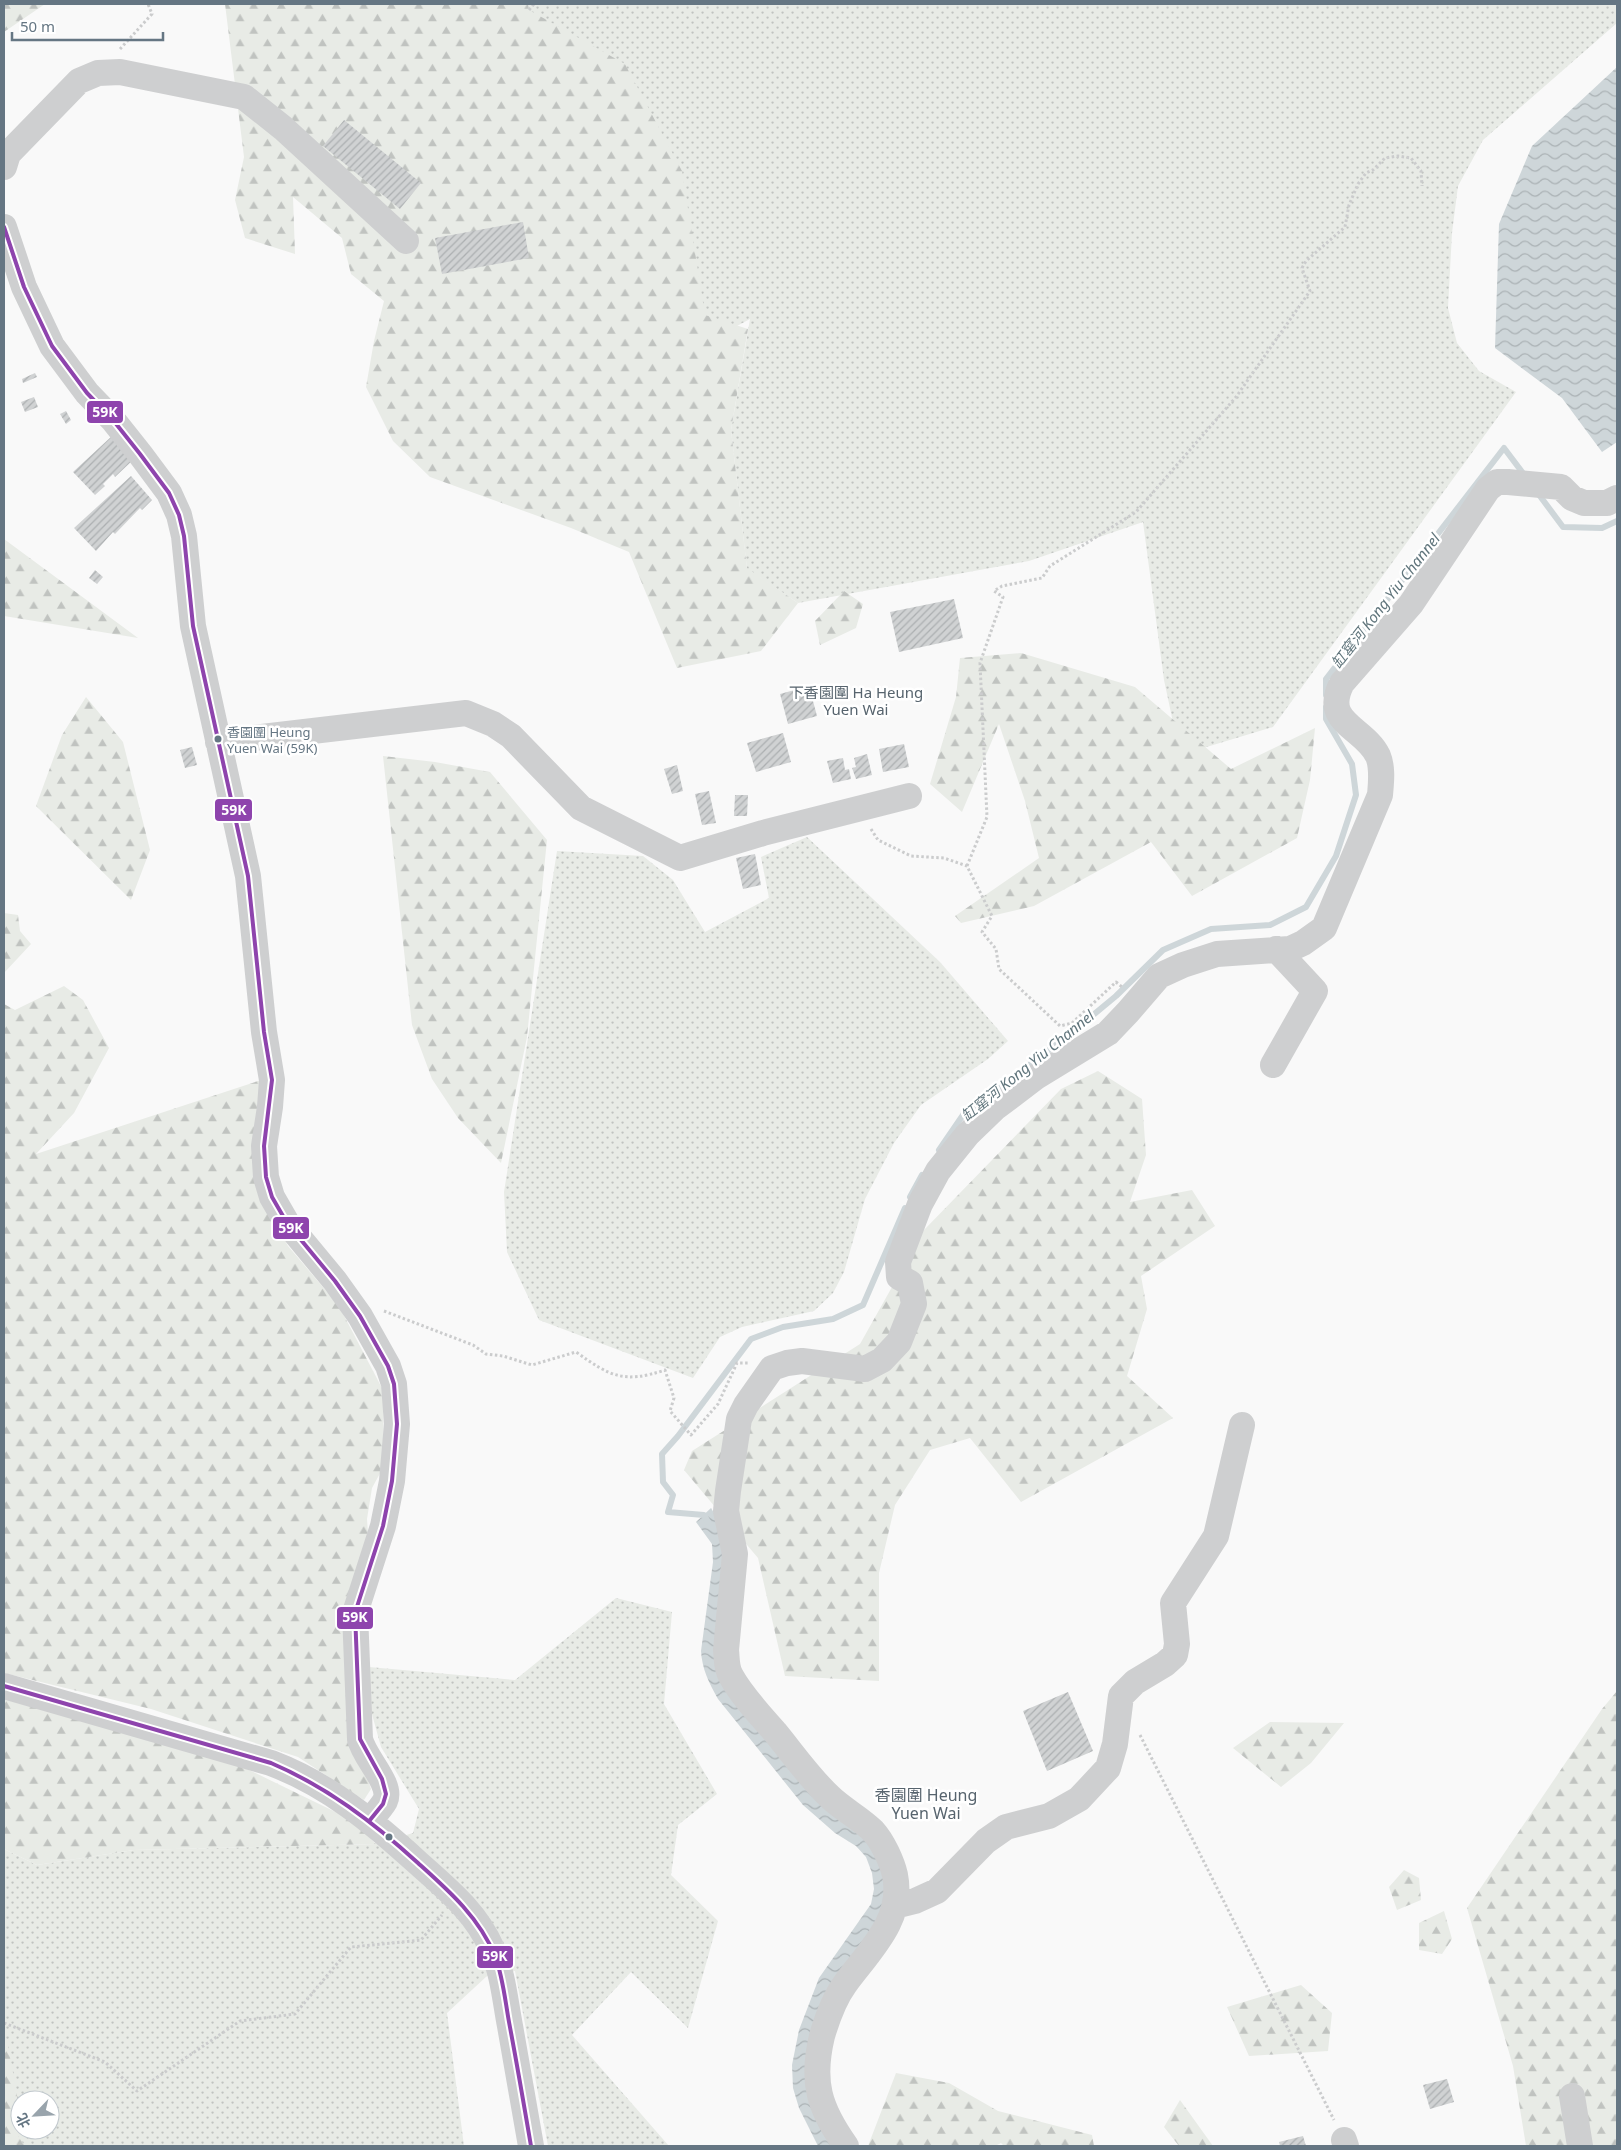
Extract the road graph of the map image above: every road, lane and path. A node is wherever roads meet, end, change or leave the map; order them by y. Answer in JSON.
{"nodes":[{"id":1,"x":148,"y":4,"type":"edge"},
{"id":2,"x":534,"y":4,"type":"edge"},
{"id":3,"x":528,"y":10,"type":"dead end"},
{"id":4,"x":98,"y":72,"type":"junction"},
{"id":5,"x":4,"y":167,"type":"edge"},
{"id":6,"x":1422,"y":186,"type":"dead end"},
{"id":7,"x":4,"y":227,"type":"edge"},
{"id":8,"x":406,"y":240,"type":"dead end"},
{"id":9,"x":1617,"y":498,"type":"edge"},
{"id":10,"x":218,"y":742,"type":"junction"},
{"id":11,"x":909,"y":796,"type":"dead end"},
{"id":12,"x":858,"y":809,"type":"junction"},
{"id":13,"x":967,"y":866,"type":"junction"},
{"id":14,"x":1276,"y":949,"type":"junction"},
{"id":15,"x":1116,"y":982,"type":"dead end"},
{"id":16,"x":1273,"y":1066,"type":"dead end"},
{"id":17,"x":383,"y":1310,"type":"dead end"},
{"id":18,"x":737,"y":1363,"type":"dead end"},
{"id":19,"x":1242,"y":1425,"type":"dead end"},
{"id":20,"x":4,"y":1686,"type":"edge"},
{"id":21,"x":1139,"y":1732,"type":"dead end"},
{"id":22,"x":370,"y":1820,"type":"junction"},
{"id":23,"x":457,"y":1898,"type":"junction"},
{"id":24,"x":895,"y":1906,"type":"junction"},
{"id":25,"x":4,"y":2023,"type":"edge"},
{"id":26,"x":1572,"y":2096,"type":"dead end"},
{"id":27,"x":1345,"y":2143,"type":"edge"},
{"id":28,"x":531,"y":2146,"type":"edge"},
{"id":29,"x":846,"y":2146,"type":"edge"},
{"id":30,"x":1580,"y":2146,"type":"edge"}],
"edges":[{"from":1,"to":4,"type":"path"},
{"from":2,"to":3,"type":"path"},
{"from":4,"to":5,"type":"street"},
{"from":4,"to":8,"type":"street"},
{"from":6,"to":13,"type":"path"},
{"from":7,"to":10,"type":"street"},
{"from":9,"to":14,"type":"street"},
{"from":10,"to":12,"type":"street"},
{"from":10,"to":22,"type":"street"},
{"from":11,"to":12,"type":"street"},
{"from":12,"to":13,"type":"path"},
{"from":13,"to":15,"type":"path"},
{"from":14,"to":16,"type":"street"},
{"from":14,"to":24,"type":"street"},
{"from":17,"to":18,"type":"path"},
{"from":19,"to":24,"type":"street"},
{"from":20,"to":22,"type":"street"},
{"from":21,"to":27,"type":"path"},
{"from":22,"to":23,"type":"street"},
{"from":23,"to":25,"type":"path"},
{"from":23,"to":28,"type":"street"},
{"from":24,"to":29,"type":"street"},
{"from":26,"to":30,"type":"street"}]}
